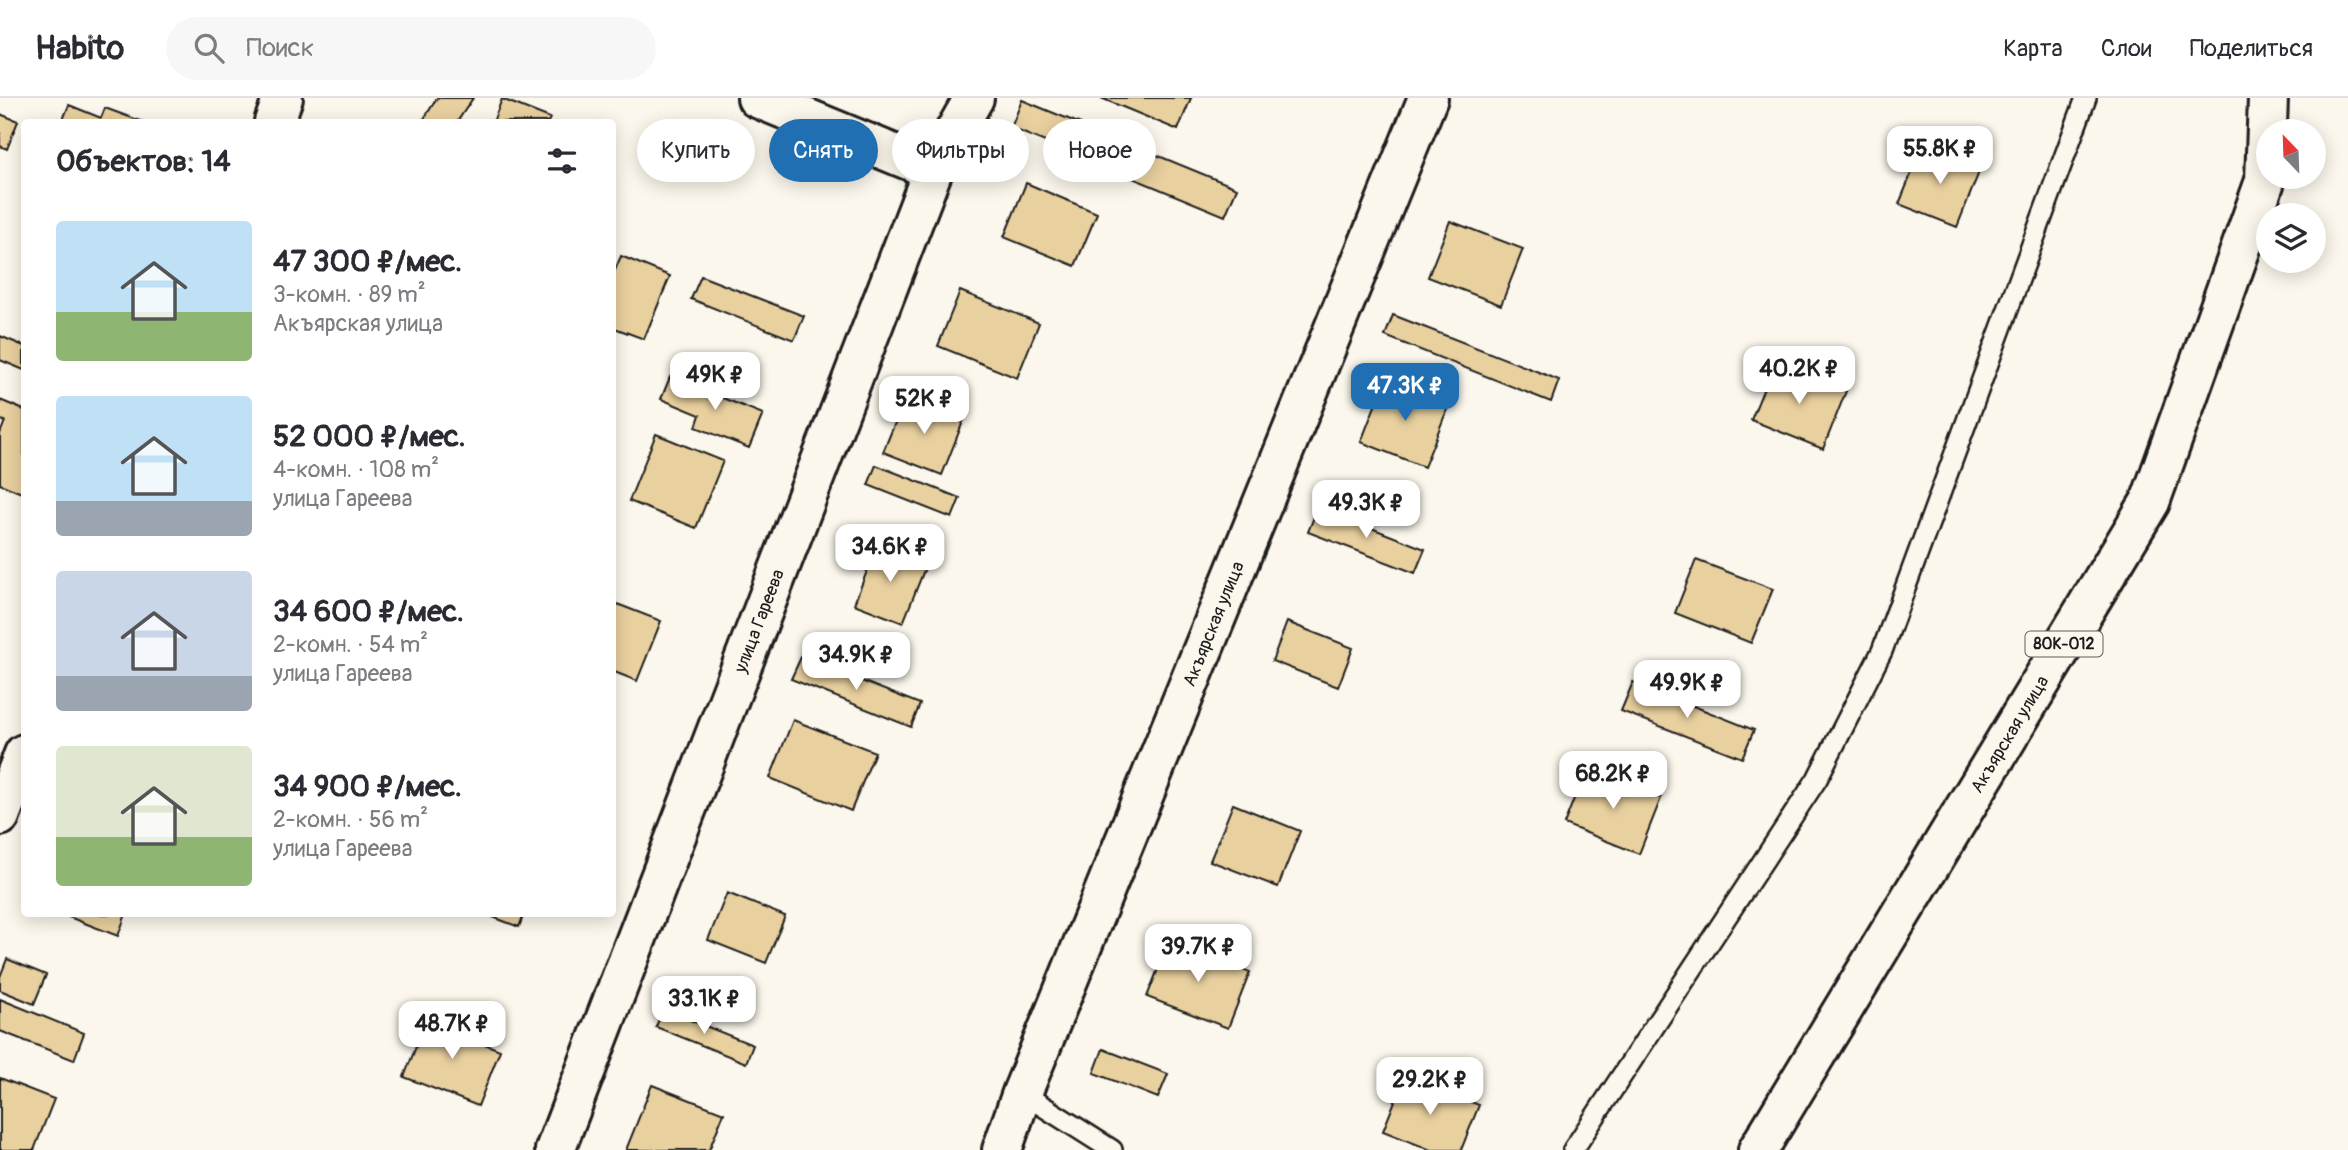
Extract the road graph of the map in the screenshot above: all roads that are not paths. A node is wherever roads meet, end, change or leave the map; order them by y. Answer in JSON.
{"nodes":[{"id":1,"x":283,"y":98,"type":"edge"},
{"id":2,"x":757,"y":98,"type":"edge"},
{"id":3,"x":974,"y":98,"type":"edge"},
{"id":4,"x":1428,"y":98,"type":"edge"},
{"id":5,"x":2086,"y":98,"type":"edge"},
{"id":6,"x":2268,"y":98,"type":"edge"},
{"id":7,"x":275,"y":119,"type":"edge"},
{"id":8,"x":962,"y":119,"type":"edge"},
{"id":9,"x":892,"y":153,"type":"edge"},
{"id":10,"x":928,"y":182,"type":"edge"},
{"id":11,"x":21,"y":762,"type":"edge"},
{"id":12,"x":0,"y":816,"type":"edge"},
{"id":13,"x":1022,"y":1093,"type":"junction"},
{"id":14,"x":555,"y":1150,"type":"edge"},
{"id":15,"x":1002,"y":1150,"type":"edge"},
{"id":16,"x":1112,"y":1150,"type":"edge"},
{"id":17,"x":1573,"y":1150,"type":"edge"},
{"id":18,"x":1758,"y":1150,"type":"edge"}],
"edges":[{"from":1,"to":7,"type":"street"},
{"from":2,"to":9,"type":"street"},
{"from":3,"to":8,"type":"street","name":"улица Гареева"},
{"from":4,"to":13,"type":"street","name":"Акъярская улица"},
{"from":5,"to":17,"type":"lane"},
{"from":6,"to":18,"type":"street","name":"Акъярская улица","number":"80К-012"},
{"from":10,"to":14,"type":"street","name":"улица Гареева"},
{"from":11,"to":12,"type":"street"},
{"from":13,"to":15,"type":"street","name":"Акъярская улица"},
{"from":13,"to":16,"type":"lane"}]}
